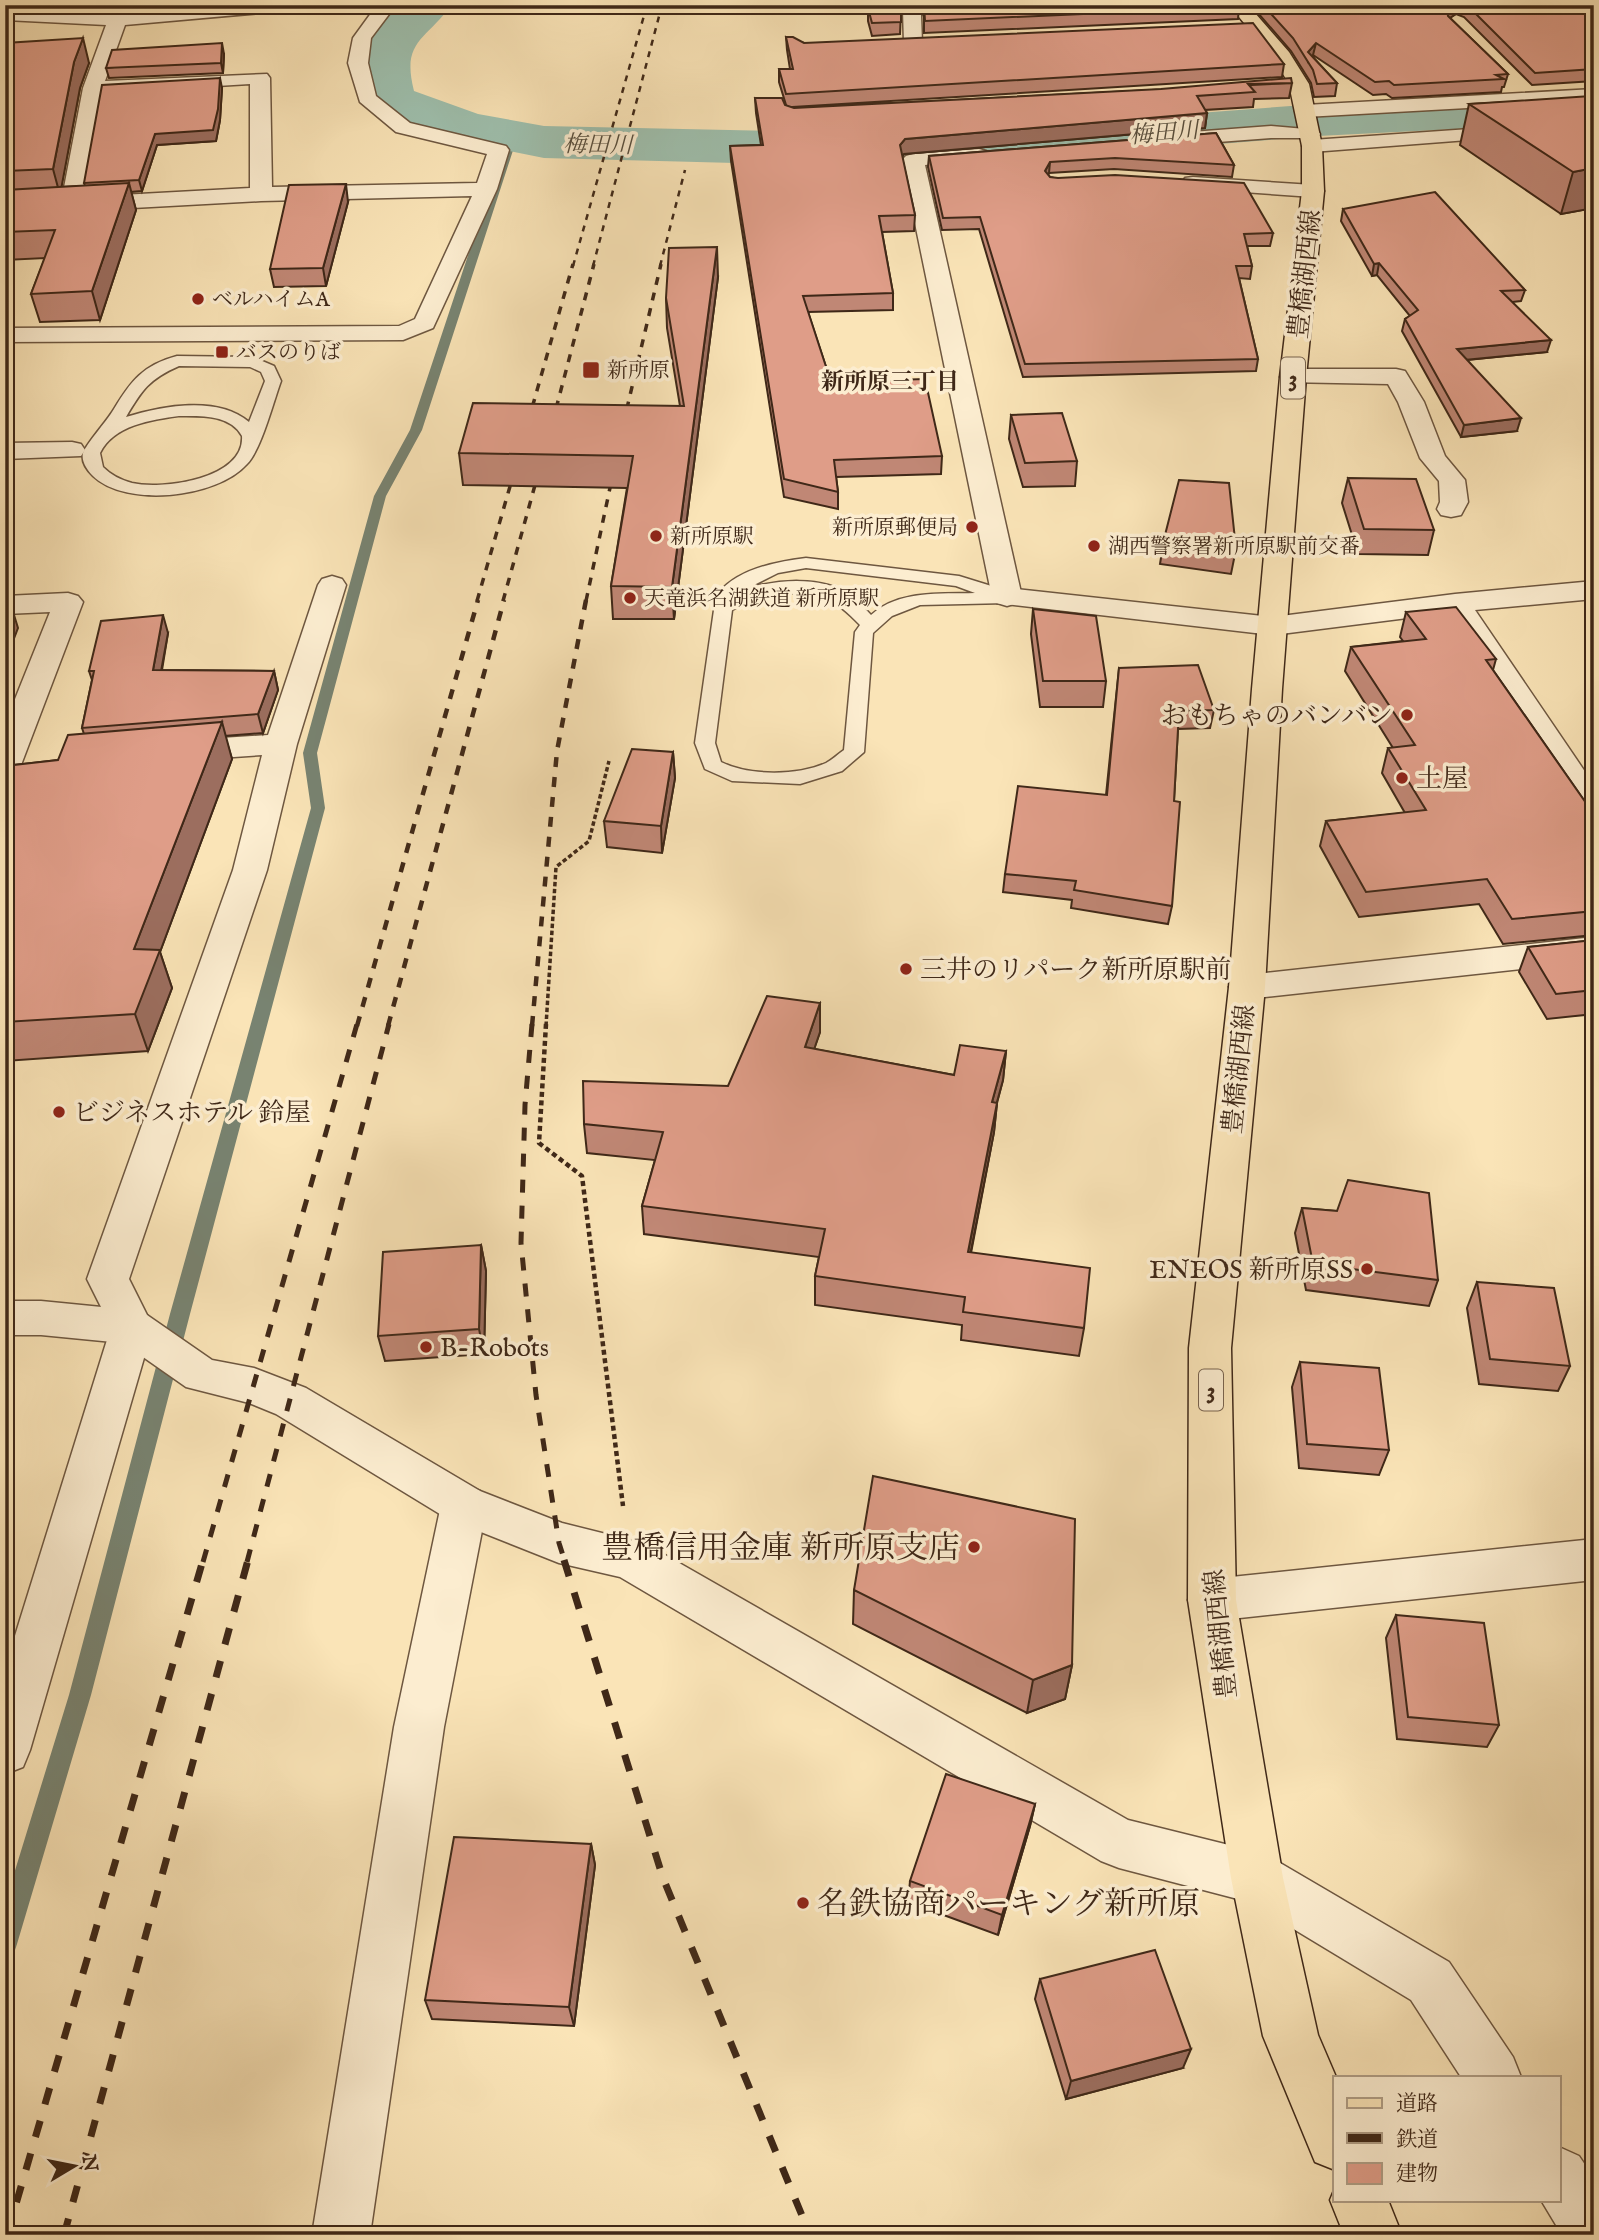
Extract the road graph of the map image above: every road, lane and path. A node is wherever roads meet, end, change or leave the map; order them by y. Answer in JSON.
{"nodes":[{"id":1,"x":294,"y":5,"type":"edge"},
{"id":2,"x":387,"y":5,"type":"edge"},
{"id":3,"x":1021,"y":5,"type":"edge"},
{"id":4,"x":1238,"y":5,"type":"edge"},
{"id":5,"x":123,"y":12,"type":"edge"},
{"id":6,"x":5,"y":14,"type":"edge"},
{"id":7,"x":1259,"y":27,"type":"junction"},
{"id":8,"x":1237,"y":28,"type":"edge"},
{"id":9,"x":914,"y":43,"type":"edge"},
{"id":10,"x":1512,"y":81,"type":"dead end"},
{"id":11,"x":1299,"y":85,"type":"junction"},
{"id":12,"x":1272,"y":86,"type":"edge"},
{"id":13,"x":93,"y":88,"type":"junction"},
{"id":14,"x":1594,"y":95,"type":"edge"},
{"id":15,"x":1531,"y":99,"type":"junction"},
{"id":16,"x":1308,"y":127,"type":"junction"},
{"id":17,"x":1527,"y":131,"type":"edge"},
{"id":18,"x":1144,"y":142,"type":"edge"},
{"id":19,"x":995,"y":154,"type":"edge"},
{"id":20,"x":1168,"y":182,"type":"edge"},
{"id":21,"x":486,"y":189,"type":"junction"},
{"id":22,"x":1313,"y":191,"type":"junction"},
{"id":23,"x":261,"y":194,"type":"junction"},
{"id":24,"x":72,"y":204,"type":"junction"},
{"id":25,"x":5,"y":208,"type":"edge"},
{"id":26,"x":5,"y":335,"type":"edge"},
{"id":27,"x":1293,"y":377,"type":"junction"},
{"id":28,"x":105,"y":435,"type":"junction"},
{"id":29,"x":251,"y":436,"type":"junction"},
{"id":30,"x":5,"y":451,"type":"edge"},
{"id":31,"x":81,"y":454,"type":"junction"},
{"id":32,"x":1451,"y":509,"type":"dead end"},
{"id":33,"x":332,"y":585,"type":"dead end"},
{"id":34,"x":1594,"y":590,"type":"edge"},
{"id":35,"x":1007,"y":597,"type":"junction"},
{"id":36,"x":1455,"y":603,"type":"junction"},
{"id":37,"x":5,"y":606,"type":"edge"},
{"id":38,"x":724,"y":609,"type":"junction"},
{"id":39,"x":871,"y":626,"type":"junction"},
{"id":40,"x":1273,"y":626,"type":"junction"},
{"id":41,"x":281,"y":744,"type":"junction"},
{"id":42,"x":150,"y":753,"type":"edge"},
{"id":43,"x":609,"y":761,"type":"dead end"},
{"id":44,"x":14,"y":765,"type":"edge"},
{"id":45,"x":1594,"y":810,"type":"edge"},
{"id":46,"x":1594,"y":949,"type":"edge"},
{"id":47,"x":1247,"y":987,"type":"junction"},
{"id":48,"x":5,"y":1318,"type":"edge"},
{"id":49,"x":135,"y":1329,"type":"junction"},
{"id":50,"x":464,"y":1505,"type":"junction"},
{"id":51,"x":630,"y":1559,"type":"junction"},
{"id":52,"x":1594,"y":1559,"type":"edge"},
{"id":53,"x":1212,"y":1600,"type":"junction"},
{"id":54,"x":5,"y":1750,"type":"edge"},
{"id":55,"x":1257,"y":1878,"type":"junction"},
{"id":56,"x":1492,"y":2076,"type":"edge"},
{"id":57,"x":1333,"y":2136,"type":"edge"},
{"id":58,"x":1560,"y":2178,"type":"edge"},
{"id":59,"x":1360,"y":2202,"type":"edge"},
{"id":60,"x":1594,"y":2232,"type":"edge"},
{"id":61,"x":341,"y":2235,"type":"edge"},
{"id":62,"x":1373,"y":2235,"type":"edge"}],
"edges":[{"from":1,"to":5,"type":"street"},
{"from":2,"to":21,"type":"street"},
{"from":3,"to":9,"type":"street"},
{"from":4,"to":7,"type":"main road","name":"豊橋湖西線","number":"3"},
{"from":5,"to":6,"type":"street"},
{"from":5,"to":13,"type":"street"},
{"from":7,"to":8,"type":"street"},
{"from":7,"to":11,"type":"main road","name":"豊橋湖西線","number":"3"},
{"from":10,"to":15,"type":"street"},
{"from":11,"to":12,"type":"street"},
{"from":11,"to":16,"type":"main road","name":"豊橋湖西線","number":"3"},
{"from":13,"to":23,"type":"street"},
{"from":13,"to":24,"type":"street"},
{"from":14,"to":15,"type":"street"},
{"from":15,"to":16,"type":"street"},
{"from":16,"to":17,"type":"street"},
{"from":16,"to":18,"type":"street"},
{"from":16,"to":22,"type":"main road","name":"豊橋湖西線","number":"3"},
{"from":19,"to":35,"type":"street"},
{"from":20,"to":22,"type":"street"},
{"from":21,"to":23,"type":"street"},
{"from":21,"to":26,"type":"street"},
{"from":22,"to":27,"type":"main road","name":"豊橋湖西線","number":"3"},
{"from":23,"to":24,"type":"street"},
{"from":24,"to":25,"type":"street"},
{"from":27,"to":32,"type":"street"},
{"from":27,"to":40,"type":"main road","name":"豊橋湖西線","number":"3"},
{"from":28,"to":29,"type":"lane"},
{"from":28,"to":29,"type":"lane"},
{"from":28,"to":31,"type":"lane"},
{"from":29,"to":31,"type":"lane"},
{"from":30,"to":31,"type":"street"},
{"from":33,"to":41,"type":"street"},
{"from":34,"to":36,"type":"street"},
{"from":35,"to":38,"type":"lane"},
{"from":35,"to":39,"type":"lane"},
{"from":35,"to":40,"type":"street"},
{"from":36,"to":40,"type":"street"},
{"from":36,"to":45,"type":"street"},
{"from":37,"to":44,"type":"street"},
{"from":38,"to":39,"type":"lane"},
{"from":38,"to":39,"type":"lane"},
{"from":40,"to":47,"type":"main road","name":"豊橋湖西線","number":"3"},
{"from":41,"to":42,"type":"street"},
{"from":41,"to":49,"type":"street"},
{"from":43,"to":51,"type":"path"},
{"from":46,"to":47,"type":"street"},
{"from":47,"to":53,"type":"main road","name":"豊橋湖西線","number":"3"},
{"from":48,"to":49,"type":"street"},
{"from":49,"to":50,"type":"street"},
{"from":49,"to":54,"type":"street"},
{"from":50,"to":51,"type":"street"},
{"from":50,"to":61,"type":"street"},
{"from":51,"to":55,"type":"street"},
{"from":52,"to":53,"type":"street"},
{"from":53,"to":55,"type":"main road","name":"豊橋湖西線","number":"3"},
{"from":55,"to":56,"type":"street"},
{"from":55,"to":57,"type":"main road","name":"豊橋湖西線","number":"3"},
{"from":58,"to":60,"type":"street"},
{"from":59,"to":62,"type":"main road"}]}
